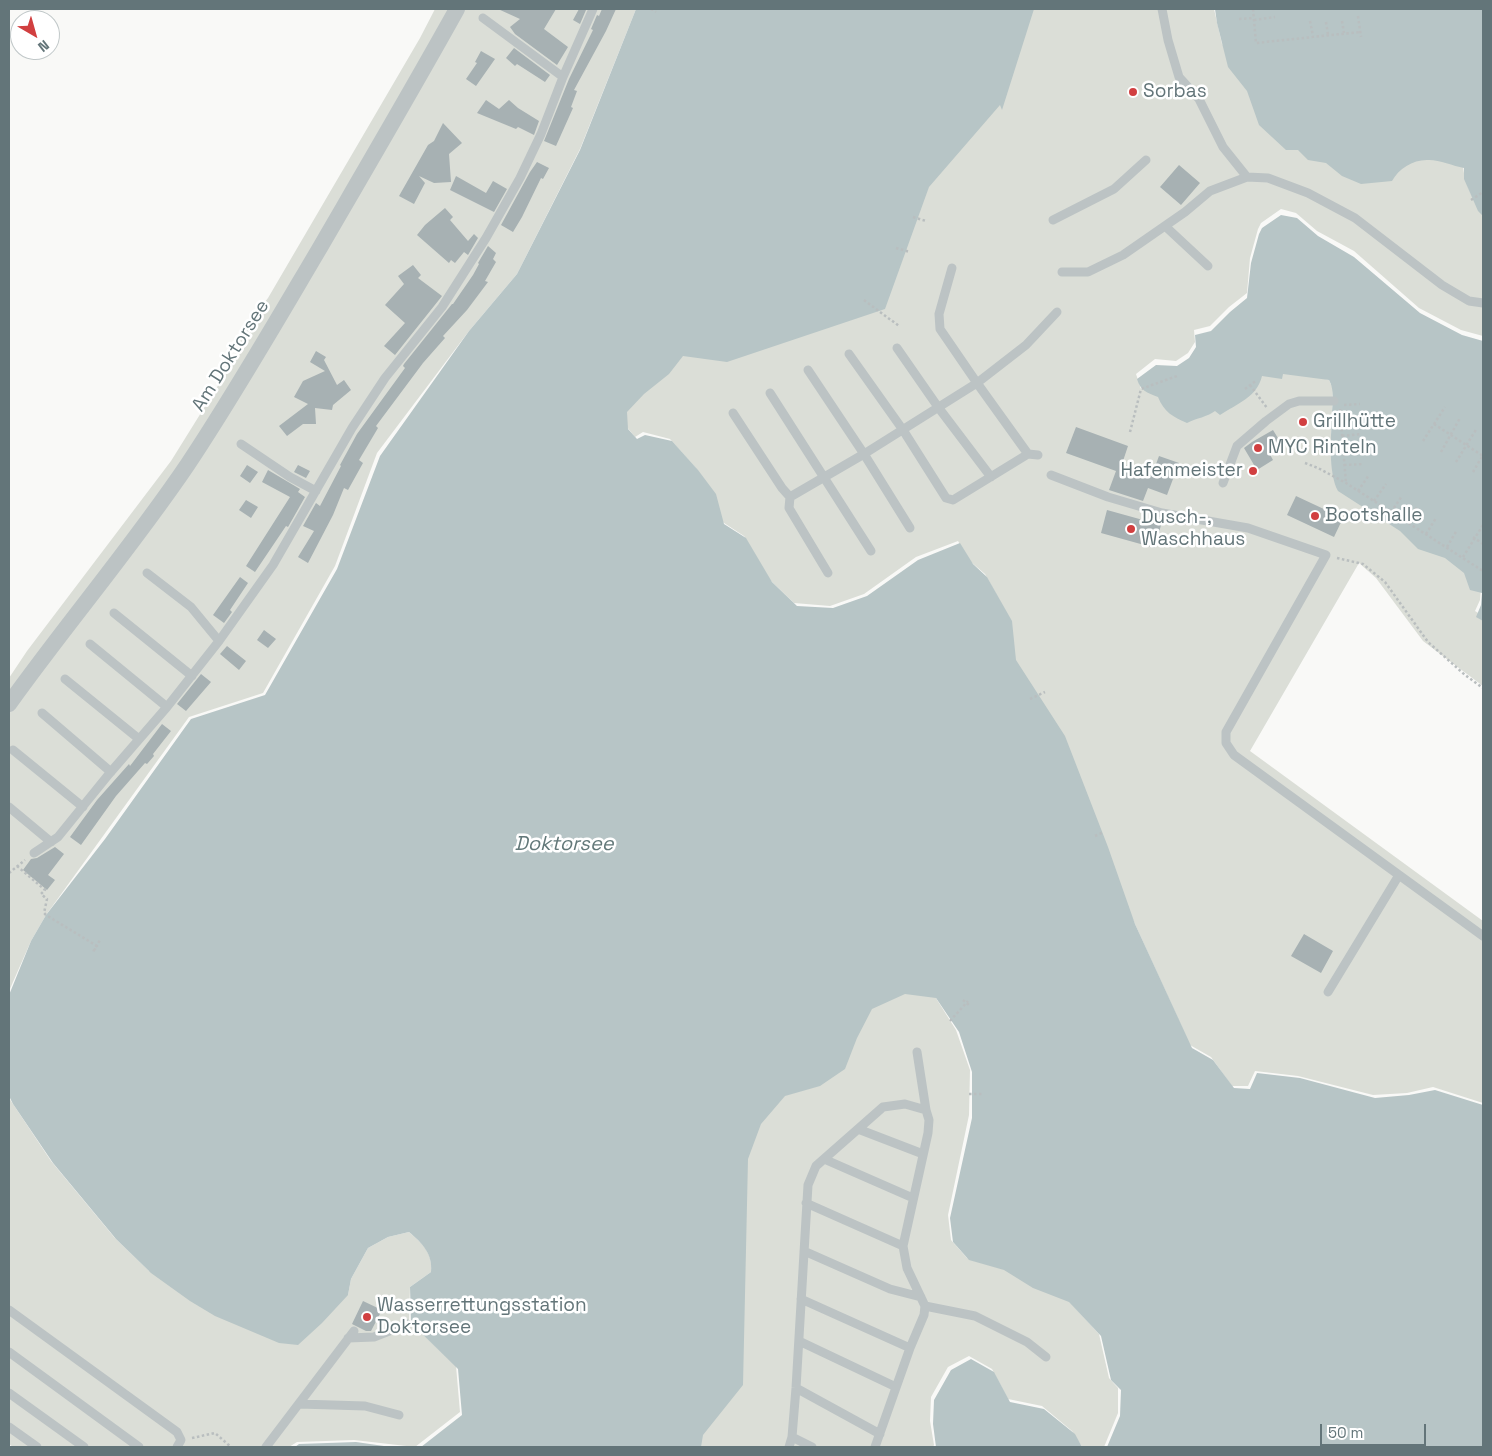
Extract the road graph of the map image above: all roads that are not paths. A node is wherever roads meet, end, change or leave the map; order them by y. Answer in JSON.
{"nodes":[{"id":1,"x":457,"y":9,"type":"edge"},
{"id":2,"x":593,"y":9,"type":"edge"},
{"id":3,"x":1162,"y":9,"type":"edge"},
{"id":4,"x":482,"y":18,"type":"dead end"},
{"id":5,"x":563,"y":76,"type":"junction"},
{"id":6,"x":1146,"y":160,"type":"dead end"},
{"id":7,"x":1247,"y":178,"type":"junction"},
{"id":8,"x":1054,"y":220,"type":"dead end"},
{"id":9,"x":1165,"y":226,"type":"junction"},
{"id":10,"x":1208,"y":266,"type":"dead end"},
{"id":11,"x":952,"y":268,"type":"dead end"},
{"id":12,"x":1062,"y":272,"type":"dead end"},
{"id":13,"x":1483,"y":303,"type":"edge"},
{"id":14,"x":1057,"y":312,"type":"dead end"},
{"id":15,"x":897,"y":348,"type":"dead end"},
{"id":16,"x":849,"y":354,"type":"dead end"},
{"id":17,"x":808,"y":370,"type":"dead end"},
{"id":18,"x":976,"y":383,"type":"junction"},
{"id":19,"x":770,"y":393,"type":"dead end"},
{"id":20,"x":1334,"y":401,"type":"dead end"},
{"id":21,"x":938,"y":407,"type":"junction"},
{"id":22,"x":733,"y":413,"type":"dead end"},
{"id":23,"x":903,"y":430,"type":"junction"},
{"id":24,"x":241,"y":444,"type":"dead end"},
{"id":25,"x":864,"y":454,"type":"junction"},
{"id":26,"x":1051,"y":475,"type":"dead end"},
{"id":27,"x":991,"y":477,"type":"junction"},
{"id":28,"x":825,"y":478,"type":"junction"},
{"id":29,"x":1223,"y":483,"type":"dead end"},
{"id":30,"x":316,"y":491,"type":"junction"},
{"id":31,"x":790,"y":497,"type":"junction"},
{"id":32,"x":910,"y":528,"type":"dead end"},
{"id":33,"x":872,"y":551,"type":"dead end"},
{"id":34,"x":147,"y":573,"type":"dead end"},
{"id":35,"x":828,"y":573,"type":"dead end"},
{"id":36,"x":114,"y":613,"type":"dead end"},
{"id":37,"x":219,"y":641,"type":"junction"},
{"id":38,"x":90,"y":644,"type":"dead end"},
{"id":39,"x":192,"y":676,"type":"junction"},
{"id":40,"x":65,"y":679,"type":"dead end"},
{"id":41,"x":9,"y":704,"type":"edge"},
{"id":42,"x":167,"y":707,"type":"junction"},
{"id":43,"x":42,"y":712,"type":"dead end"},
{"id":44,"x":140,"y":739,"type":"junction"},
{"id":45,"x":13,"y":750,"type":"dead end"},
{"id":46,"x":111,"y":772,"type":"junction"},
{"id":47,"x":9,"y":807,"type":"edge"},
{"id":48,"x":83,"y":807,"type":"junction"},
{"id":49,"x":51,"y":842,"type":"junction"},
{"id":50,"x":34,"y":853,"type":"road end"},
{"id":51,"x":1399,"y":874,"type":"junction"},
{"id":52,"x":1483,"y":936,"type":"edge"},
{"id":53,"x":1328,"y":992,"type":"dead end"},
{"id":54,"x":917,"y":1052,"type":"dead end"},
{"id":55,"x":926,"y":1110,"type":"junction"},
{"id":56,"x":858,"y":1129,"type":"junction"},
{"id":57,"x":923,"y":1154,"type":"junction"},
{"id":58,"x":824,"y":1159,"type":"junction"},
{"id":59,"x":913,"y":1198,"type":"junction"},
{"id":60,"x":806,"y":1203,"type":"junction"},
{"id":61,"x":903,"y":1246,"type":"junction"},
{"id":62,"x":804,"y":1251,"type":"junction"},
{"id":63,"x":921,"y":1297,"type":"junction"},
{"id":64,"x":801,"y":1299,"type":"junction"},
{"id":65,"x":925,"y":1306,"type":"junction"},
{"id":66,"x":9,"y":1310,"type":"edge"},
{"id":67,"x":406,"y":1324,"type":"dead end"},
{"id":68,"x":799,"y":1341,"type":"junction"},
{"id":69,"x":910,"y":1348,"type":"junction"},
{"id":70,"x":9,"y":1352,"type":"edge"},
{"id":71,"x":1046,"y":1357,"type":"dead end"},
{"id":72,"x":896,"y":1387,"type":"junction"},
{"id":73,"x":796,"y":1388,"type":"junction"},
{"id":74,"x":9,"y":1393,"type":"edge"},
{"id":75,"x":299,"y":1404,"type":"junction"},
{"id":76,"x":399,"y":1415,"type":"dead end"},
{"id":77,"x":9,"y":1427,"type":"edge"},
{"id":78,"x":880,"y":1434,"type":"junction"},
{"id":79,"x":792,"y":1437,"type":"junction"},
{"id":80,"x":179,"y":1444,"type":"edge"},
{"id":81,"x":37,"y":1447,"type":"edge"},
{"id":82,"x":84,"y":1447,"type":"edge"},
{"id":83,"x":139,"y":1447,"type":"edge"},
{"id":84,"x":266,"y":1447,"type":"edge"},
{"id":85,"x":789,"y":1447,"type":"edge"},
{"id":86,"x":812,"y":1447,"type":"edge"},
{"id":87,"x":876,"y":1447,"type":"edge"}],
"edges":[{"from":1,"to":41,"type":"street","name":"Am Doktorsee"},
{"from":2,"to":5,"type":"lane"},
{"from":3,"to":7,"type":"lane"},
{"from":4,"to":5,"type":"lane"},
{"from":5,"to":30,"type":"lane"},
{"from":6,"to":8,"type":"lane"},
{"from":7,"to":9,"type":"lane"},
{"from":7,"to":13,"type":"lane"},
{"from":9,"to":10,"type":"lane"},
{"from":9,"to":12,"type":"lane"},
{"from":11,"to":18,"type":"lane"},
{"from":14,"to":18,"type":"lane"},
{"from":15,"to":21,"type":"lane"},
{"from":16,"to":23,"type":"lane"},
{"from":17,"to":25,"type":"lane"},
{"from":18,"to":21,"type":"lane"},
{"from":18,"to":27,"type":"lane"},
{"from":19,"to":28,"type":"lane"},
{"from":20,"to":29,"type":"lane"},
{"from":21,"to":23,"type":"lane"},
{"from":21,"to":27,"type":"lane"},
{"from":22,"to":31,"type":"lane"},
{"from":23,"to":25,"type":"lane"},
{"from":23,"to":27,"type":"lane"},
{"from":24,"to":30,"type":"lane"},
{"from":25,"to":28,"type":"lane"},
{"from":25,"to":32,"type":"lane"},
{"from":26,"to":51,"type":"lane"},
{"from":28,"to":31,"type":"lane"},
{"from":28,"to":33,"type":"lane"},
{"from":30,"to":37,"type":"lane"},
{"from":31,"to":35,"type":"lane"},
{"from":34,"to":37,"type":"lane"},
{"from":36,"to":39,"type":"lane"},
{"from":37,"to":39,"type":"lane"},
{"from":38,"to":42,"type":"lane"},
{"from":39,"to":42,"type":"lane"},
{"from":40,"to":44,"type":"lane"},
{"from":42,"to":44,"type":"lane"},
{"from":43,"to":46,"type":"lane"},
{"from":44,"to":46,"type":"lane"},
{"from":45,"to":48,"type":"lane"},
{"from":46,"to":48,"type":"lane"},
{"from":47,"to":49,"type":"lane"},
{"from":48,"to":49,"type":"lane"},
{"from":49,"to":50,"type":"lane"},
{"from":51,"to":52,"type":"lane"},
{"from":51,"to":53,"type":"lane"},
{"from":54,"to":55,"type":"lane"},
{"from":55,"to":56,"type":"lane"},
{"from":55,"to":57,"type":"lane"},
{"from":56,"to":57,"type":"lane"},
{"from":56,"to":58,"type":"lane"},
{"from":57,"to":59,"type":"lane"},
{"from":58,"to":59,"type":"lane"},
{"from":58,"to":60,"type":"lane"},
{"from":59,"to":61,"type":"lane"},
{"from":60,"to":61,"type":"lane"},
{"from":60,"to":62,"type":"lane"},
{"from":61,"to":63,"type":"lane"},
{"from":62,"to":63,"type":"lane"},
{"from":62,"to":64,"type":"lane"},
{"from":63,"to":65,"type":"lane"},
{"from":64,"to":68,"type":"lane"},
{"from":64,"to":69,"type":"lane"},
{"from":65,"to":69,"type":"lane"},
{"from":65,"to":71,"type":"lane"},
{"from":66,"to":80,"type":"lane"},
{"from":67,"to":75,"type":"lane"},
{"from":68,"to":72,"type":"lane"},
{"from":68,"to":73,"type":"lane"},
{"from":69,"to":72,"type":"lane"},
{"from":70,"to":83,"type":"lane"},
{"from":72,"to":78,"type":"lane"},
{"from":73,"to":78,"type":"lane"},
{"from":73,"to":79,"type":"lane"},
{"from":74,"to":82,"type":"lane"},
{"from":75,"to":76,"type":"lane"},
{"from":75,"to":84,"type":"lane"},
{"from":77,"to":81,"type":"lane"},
{"from":78,"to":87,"type":"lane"},
{"from":79,"to":85,"type":"lane"},
{"from":79,"to":86,"type":"lane"}]}
